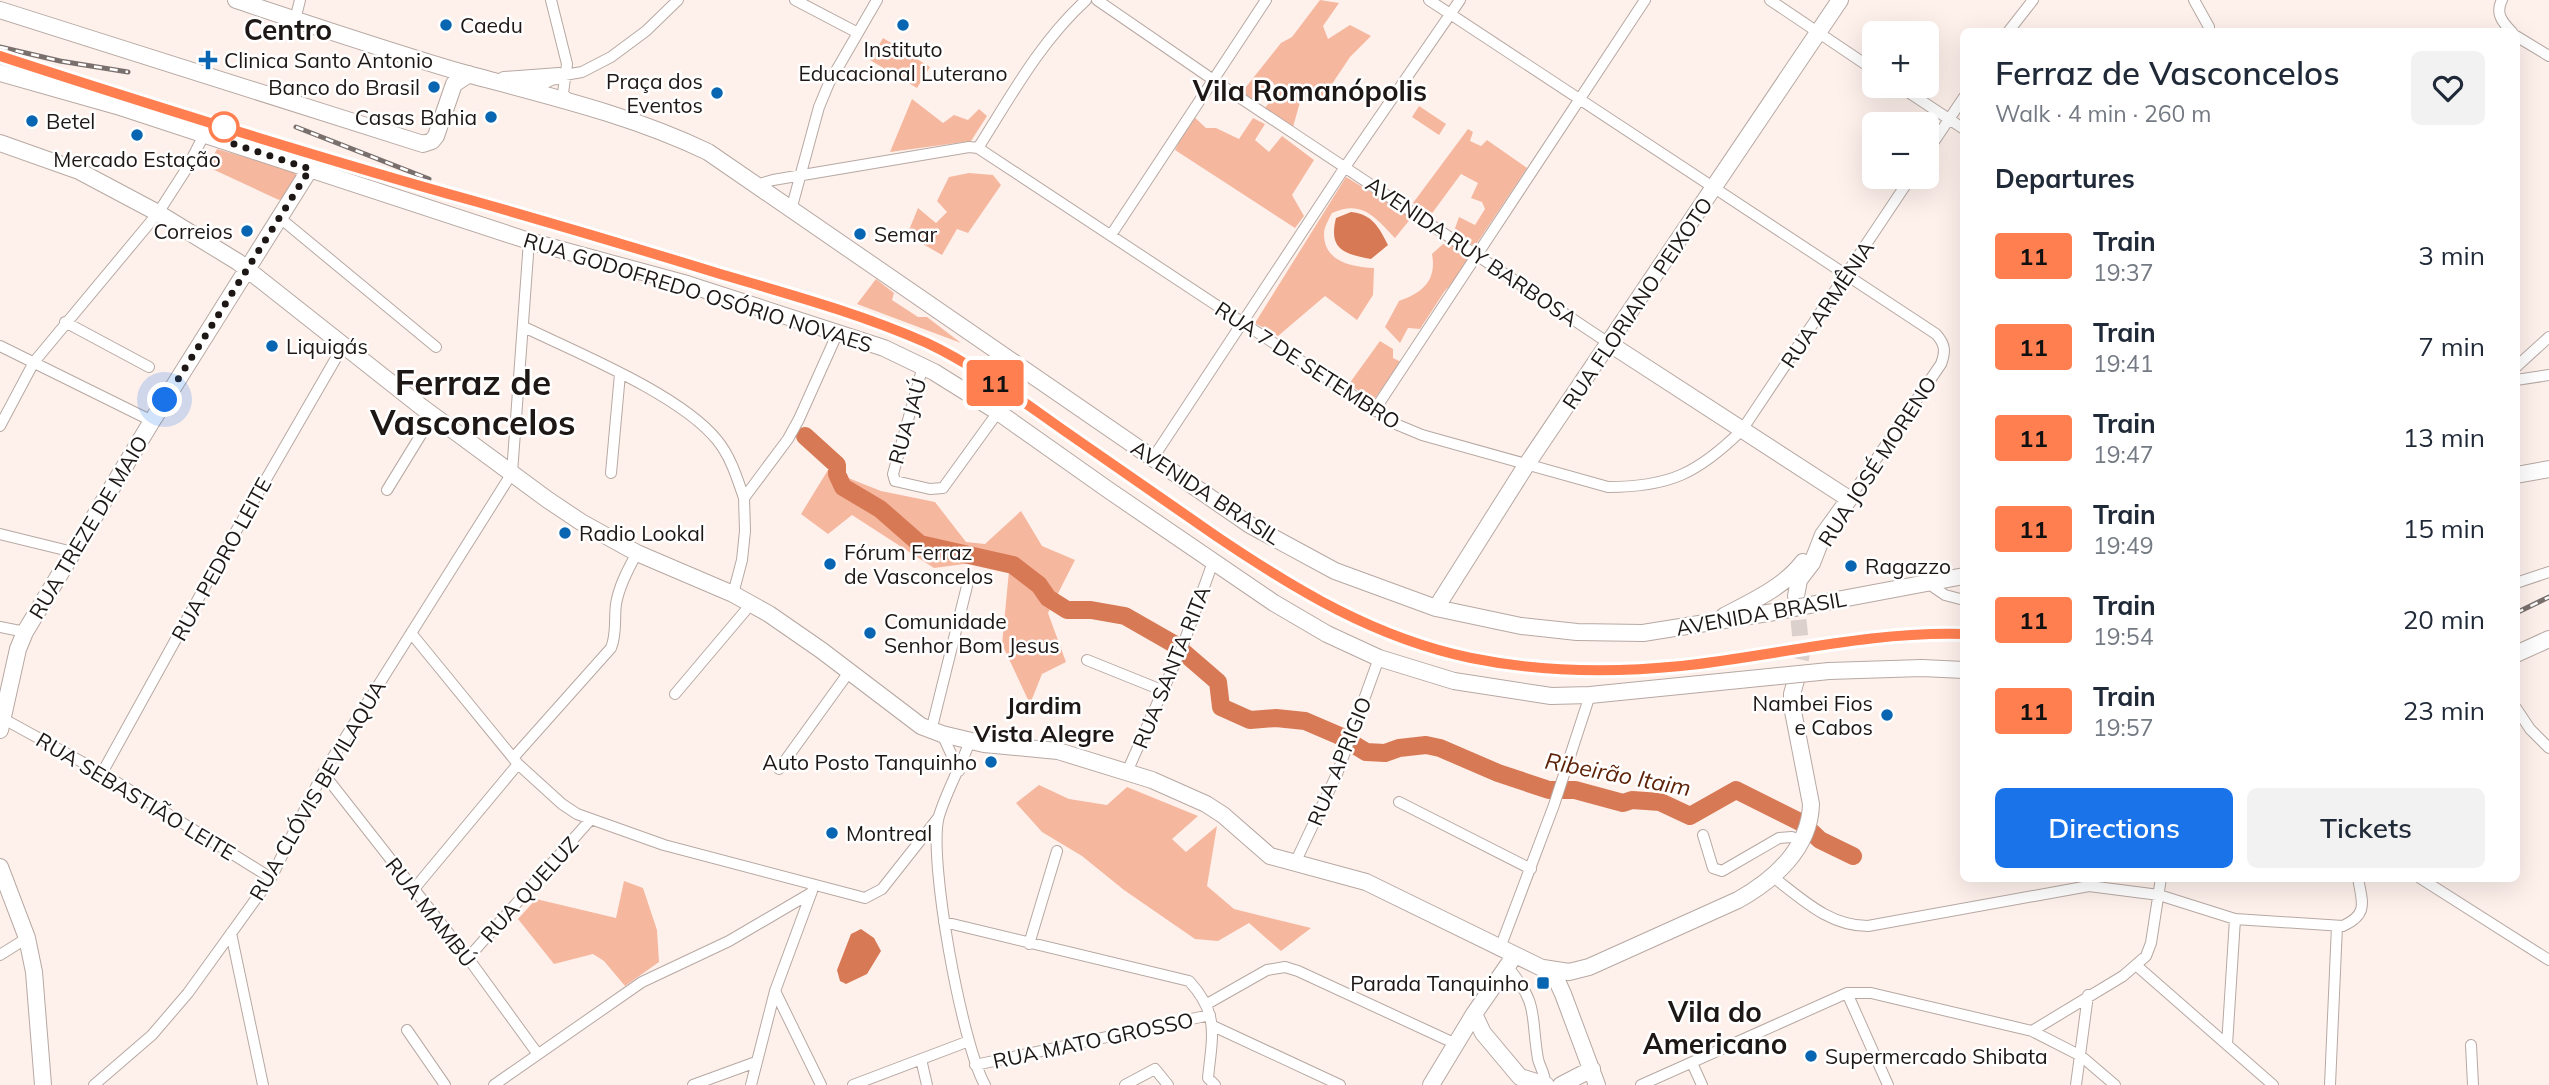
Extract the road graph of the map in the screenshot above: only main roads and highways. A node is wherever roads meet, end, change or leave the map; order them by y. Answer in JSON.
{"nodes":[{"id":1,"x":236,"y":0,"type":"edge"},
{"id":2,"x":262,"y":0,"type":"edge"},
{"id":3,"x":1840,"y":0,"type":"edge"},
{"id":4,"x":0,"y":10,"type":"edge"},
{"id":5,"x":279,"y":14,"type":"junction"},
{"id":6,"x":448,"y":68,"type":"junction"},
{"id":7,"x":0,"y":73,"type":"edge"},
{"id":8,"x":469,"y":74,"type":"junction"},
{"id":9,"x":563,"y":76,"type":"road end"},
{"id":10,"x":491,"y":80,"type":"junction"},
{"id":11,"x":454,"y":84,"type":"junction"},
{"id":12,"x":0,"y":143,"type":"edge"},
{"id":13,"x":310,"y":169,"type":"junction"},
{"id":14,"x":246,"y":268,"type":"junction"},
{"id":15,"x":1610,"y":344,"type":"junction"},
{"id":16,"x":2549,"y":469,"type":"edge"},
{"id":17,"x":2520,"y":474,"type":"edge"},
{"id":18,"x":1849,"y":499,"type":"joint"},
{"id":19,"x":1824,"y":535,"type":"junction"},
{"id":20,"x":1960,"y":577,"type":"edge"},
{"id":21,"x":1803,"y":601,"type":"junction"},
{"id":22,"x":1436,"y":608,"type":"junction"},
{"id":23,"x":1709,"y":623,"type":"junction"},
{"id":24,"x":2549,"y":639,"type":"edge"},
{"id":25,"x":2520,"y":652,"type":"edge"},
{"id":26,"x":1960,"y":670,"type":"edge"},
{"id":27,"x":1796,"y":680,"type":"tunnel mouth"},
{"id":28,"x":1,"y":721,"type":"edge"},
{"id":29,"x":0,"y":867,"type":"edge"},
{"id":30,"x":1507,"y":956,"type":"junction"},
{"id":31,"x":1589,"y":967,"type":"junction"},
{"id":32,"x":1542,"y":968,"type":"junction"},
{"id":33,"x":1569,"y":1007,"type":"junction"},
{"id":34,"x":1474,"y":1014,"type":"junction"},
{"id":35,"x":1483,"y":1033,"type":"junction"},
{"id":36,"x":1460,"y":1038,"type":"junction"},
{"id":37,"x":1592,"y":1069,"type":"junction"},
{"id":38,"x":1522,"y":1081,"type":"edge"},
{"id":39,"x":43,"y":1085,"type":"edge"},
{"id":40,"x":1431,"y":1085,"type":"edge"},
{"id":41,"x":1546,"y":1085,"type":"edge"},
{"id":42,"x":1561,"y":1085,"type":"edge"},
{"id":43,"x":1597,"y":1085,"type":"edge"}],
"edges":[{"from":1,"to":5,"type":"main road","name":"AVENIDA BRASIL"},
{"from":2,"to":5,"type":"main road"},
{"from":3,"to":15,"type":"main road","name":"RUA FLORIANO PEIXOTO"},
{"from":4,"to":11,"type":"main road"},
{"from":5,"to":6,"type":"main road","name":"AVENIDA BRASIL"},
{"from":6,"to":8,"type":"main road","name":"AVENIDA BRASIL"},
{"from":6,"to":11,"type":"main road"},
{"from":7,"to":13,"type":"main road","name":"RUA GODOFREDO OSÓRIO NOVAES"},
{"from":8,"to":10,"type":"main road","name":"AVENIDA BRASIL"},
{"from":8,"to":11,"type":"main road"},
{"from":9,"to":10,"type":"main road"},
{"from":10,"to":22,"type":"main road","name":"AVENIDA BRASIL"},
{"from":12,"to":14,"type":"main road"},
{"from":13,"to":14,"type":"main road","name":"RUA TREZE DE MAIO"},
{"from":13,"to":26,"type":"main road","name":"RUA GODOFREDO OSÓRIO NOVAES","bridge":true},
{"from":14,"to":28,"type":"main road","name":"RUA TREZE DE MAIO"},
{"from":14,"to":30,"type":"main road"},
{"from":15,"to":18,"type":"main road","name":"AVENIDA RUY BARBOSA"},
{"from":15,"to":22,"type":"main road","name":"RUA FLORIANO PEIXOTO"},
{"from":16,"to":17,"type":"main road"},
{"from":18,"to":19,"type":"main road","name":"RUA JOSÉ MORENO"},
{"from":19,"to":21,"type":"main road","name":"RUA JOSÉ MORENO"},
{"from":19,"to":23,"type":"main road"},
{"from":20,"to":21,"type":"main road","name":"AVENIDA BRASIL"},
{"from":21,"to":23,"type":"main road","name":"AVENIDA BRASIL","bridge":true},
{"from":22,"to":23,"type":"main road","name":"AVENIDA BRASIL"},
{"from":24,"to":25,"type":"main road"},
{"from":27,"to":31,"type":"main road"},
{"from":29,"to":39,"type":"main road"},
{"from":30,"to":32,"type":"main road"},
{"from":30,"to":34,"type":"main road"},
{"from":31,"to":32,"type":"main road"},
{"from":31,"to":33,"type":"main road"},
{"from":32,"to":33,"type":"main road"},
{"from":33,"to":37,"type":"main road"},
{"from":34,"to":35,"type":"main road"},
{"from":34,"to":36,"type":"main road"},
{"from":35,"to":36,"type":"main road"},
{"from":35,"to":38,"type":"main road"},
{"from":36,"to":40,"type":"main road"},
{"from":37,"to":42,"type":"main road"},
{"from":37,"to":43,"type":"main road"},
{"from":38,"to":41,"type":"main road"}]}
